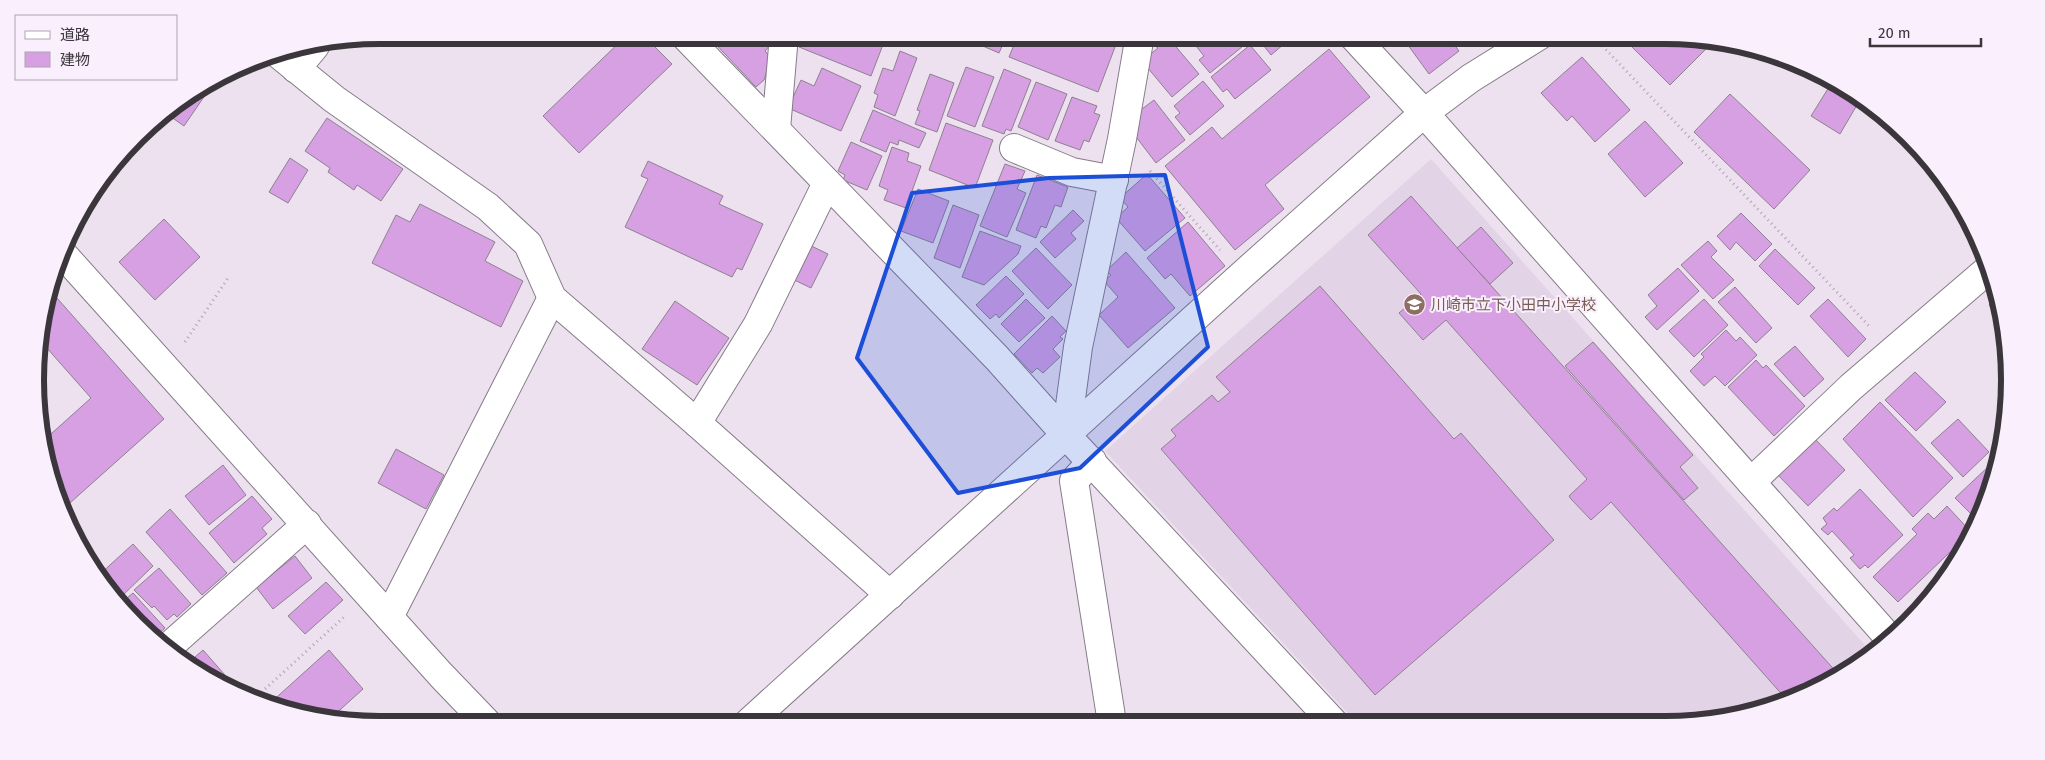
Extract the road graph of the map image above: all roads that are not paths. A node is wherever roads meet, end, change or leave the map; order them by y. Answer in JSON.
{"nodes":[{"id":1,"x":693,"y":44,"type":"edge"},
{"id":2,"x":783,"y":44,"type":"edge"},
{"id":3,"x":1138,"y":44,"type":"edge"},
{"id":4,"x":1360,"y":44,"type":"edge"},
{"id":5,"x":1526,"y":44,"type":"edge"},
{"id":6,"x":302,"y":53,"type":"edge"},
{"id":7,"x":286,"y":61,"type":"edge"},
{"id":8,"x":1424,"y":113,"type":"junction"},
{"id":9,"x":776,"y":129,"type":"junction"},
{"id":10,"x":1014,"y":148,"type":"dead end"},
{"id":11,"x":1114,"y":180,"type":"junction"},
{"id":12,"x":826,"y":183,"type":"junction"},
{"id":13,"x":67,"y":258,"type":"edge"},
{"id":14,"x":1984,"y":274,"type":"edge"},
{"id":15,"x":552,"y":298,"type":"junction"},
{"id":16,"x":697,"y":423,"type":"junction"},
{"id":17,"x":1066,"y":435,"type":"junction"},
{"id":18,"x":1092,"y":462,"type":"junction"},
{"id":19,"x":1751,"y":482,"type":"junction"},
{"id":20,"x":307,"y":524,"type":"junction"},
{"id":21,"x":890,"y":595,"type":"junction"},
{"id":22,"x":389,"y":617,"type":"junction"},
{"id":23,"x":1886,"y":634,"type":"edge"},
{"id":24,"x":172,"y":644,"type":"edge"},
{"id":25,"x":481,"y":716,"type":"edge"},
{"id":26,"x":756,"y":716,"type":"edge"},
{"id":27,"x":1111,"y":716,"type":"edge"},
{"id":28,"x":1328,"y":716,"type":"edge"}],
"edges":[{"from":1,"to":9,"type":"street"},
{"from":2,"to":9,"type":"street"},
{"from":3,"to":11,"type":"street"},
{"from":4,"to":8,"type":"street"},
{"from":5,"to":8,"type":"street"},
{"from":6,"to":7,"type":"street"},
{"from":7,"to":15,"type":"street"},
{"from":8,"to":17,"type":"street"},
{"from":8,"to":19,"type":"street"},
{"from":9,"to":12,"type":"street"},
{"from":10,"to":11,"type":"street"},
{"from":11,"to":17,"type":"street"},
{"from":12,"to":16,"type":"street"},
{"from":12,"to":17,"type":"street"},
{"from":13,"to":20,"type":"street"},
{"from":14,"to":19,"type":"street"},
{"from":15,"to":16,"type":"street"},
{"from":15,"to":22,"type":"street"},
{"from":16,"to":21,"type":"street"},
{"from":17,"to":18,"type":"street"},
{"from":17,"to":21,"type":"street"},
{"from":18,"to":27,"type":"street"},
{"from":18,"to":28,"type":"street"},
{"from":19,"to":23,"type":"street"},
{"from":20,"to":22,"type":"street"},
{"from":20,"to":24,"type":"street"},
{"from":21,"to":26,"type":"street"},
{"from":22,"to":25,"type":"street"}]}
